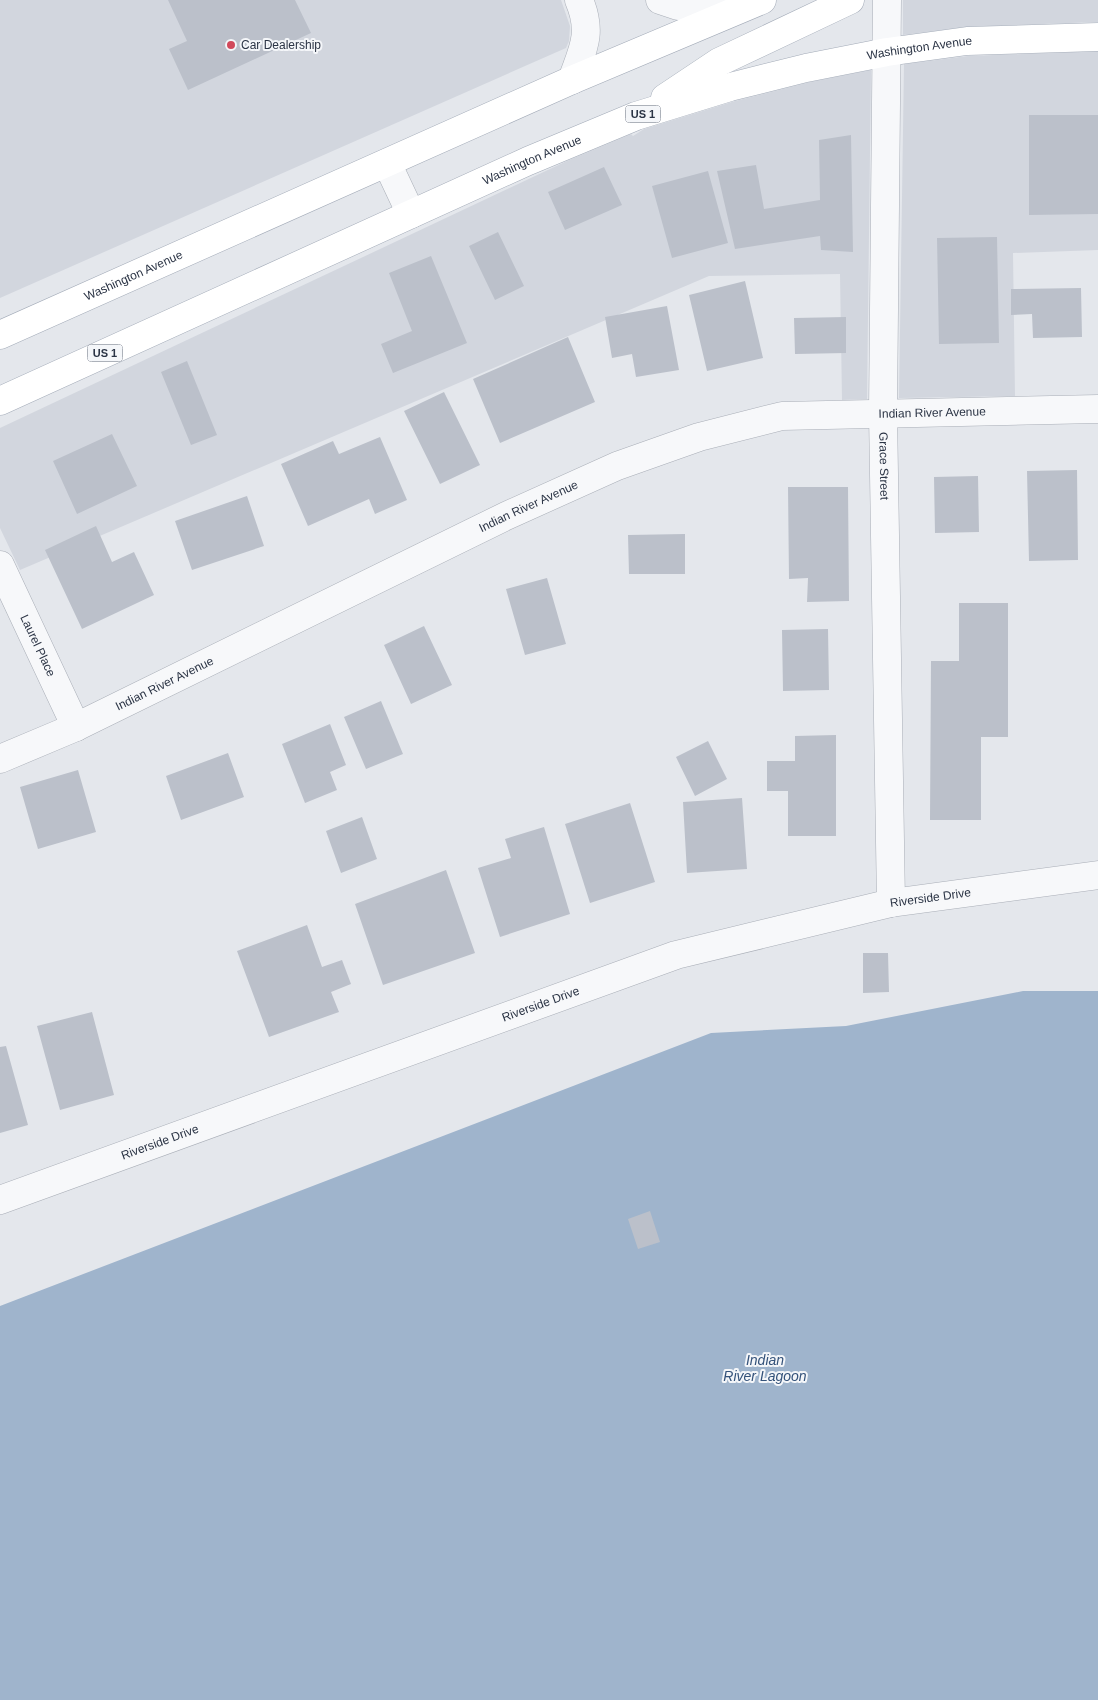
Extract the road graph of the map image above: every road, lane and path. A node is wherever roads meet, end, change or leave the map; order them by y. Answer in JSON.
{"nodes":[{"id":1,"x":579,"y":0,"type":"edge"},
{"id":2,"x":660,"y":0,"type":"edge"},
{"id":3,"x":762,"y":0,"type":"edge"},
{"id":4,"x":850,"y":0,"type":"edge"},
{"id":5,"x":887,"y":0,"type":"edge"},
{"id":6,"x":729,"y":13,"type":"junction"},
{"id":7,"x":1098,"y":37,"type":"edge"},
{"id":8,"x":887,"y":52,"type":"junction"},
{"id":9,"x":572,"y":80,"type":"junction"},
{"id":10,"x":636,"y":116,"type":"junction"},
{"id":11,"x":387,"y":163,"type":"junction"},
{"id":12,"x":411,"y":214,"type":"junction"},
{"id":13,"x":0,"y":335,"type":"edge"},
{"id":14,"x":0,"y":401,"type":"edge"},
{"id":15,"x":1098,"y":409,"type":"edge"},
{"id":16,"x":883,"y":413,"type":"junction"},
{"id":17,"x":0,"y":565,"type":"edge"},
{"id":18,"x":76,"y":727,"type":"junction"},
{"id":19,"x":0,"y":759,"type":"edge"},
{"id":20,"x":1098,"y":875,"type":"edge"},
{"id":21,"x":891,"y":903,"type":"junction"},
{"id":22,"x":0,"y":1200,"type":"edge"}],
"edges":[{"from":1,"to":9,"type":"street"},
{"from":2,"to":6,"type":"street"},
{"from":3,"to":6,"type":"main road","name":"Washington Avenue"},
{"from":4,"to":10,"type":"main road"},
{"from":5,"to":8,"type":"street","name":"Grace Street"},
{"from":6,"to":9,"type":"main road","name":"Washington Avenue"},
{"from":7,"to":8,"type":"main road","name":"Washington Avenue","number":"US 1"},
{"from":8,"to":10,"type":"main road","name":"Washington Avenue","number":"US 1"},
{"from":8,"to":16,"type":"street","name":"Grace Street"},
{"from":9,"to":11,"type":"main road","name":"Washington Avenue"},
{"from":10,"to":12,"type":"main road","name":"Washington Avenue","number":"US 1"},
{"from":11,"to":12,"type":"street"},
{"from":11,"to":13,"type":"main road","name":"Washington Avenue"},
{"from":12,"to":14,"type":"main road","name":"Washington Avenue","number":"US 1"},
{"from":15,"to":16,"type":"street","name":"Indian River Avenue"},
{"from":16,"to":18,"type":"street","name":"Indian River Avenue"},
{"from":16,"to":21,"type":"street","name":"Grace Street"},
{"from":17,"to":18,"type":"street","name":"Laurel Place"},
{"from":18,"to":19,"type":"street","name":"Indian River Avenue"},
{"from":20,"to":21,"type":"street","name":"Riverside Drive"},
{"from":21,"to":22,"type":"street","name":"Riverside Drive"}]}
